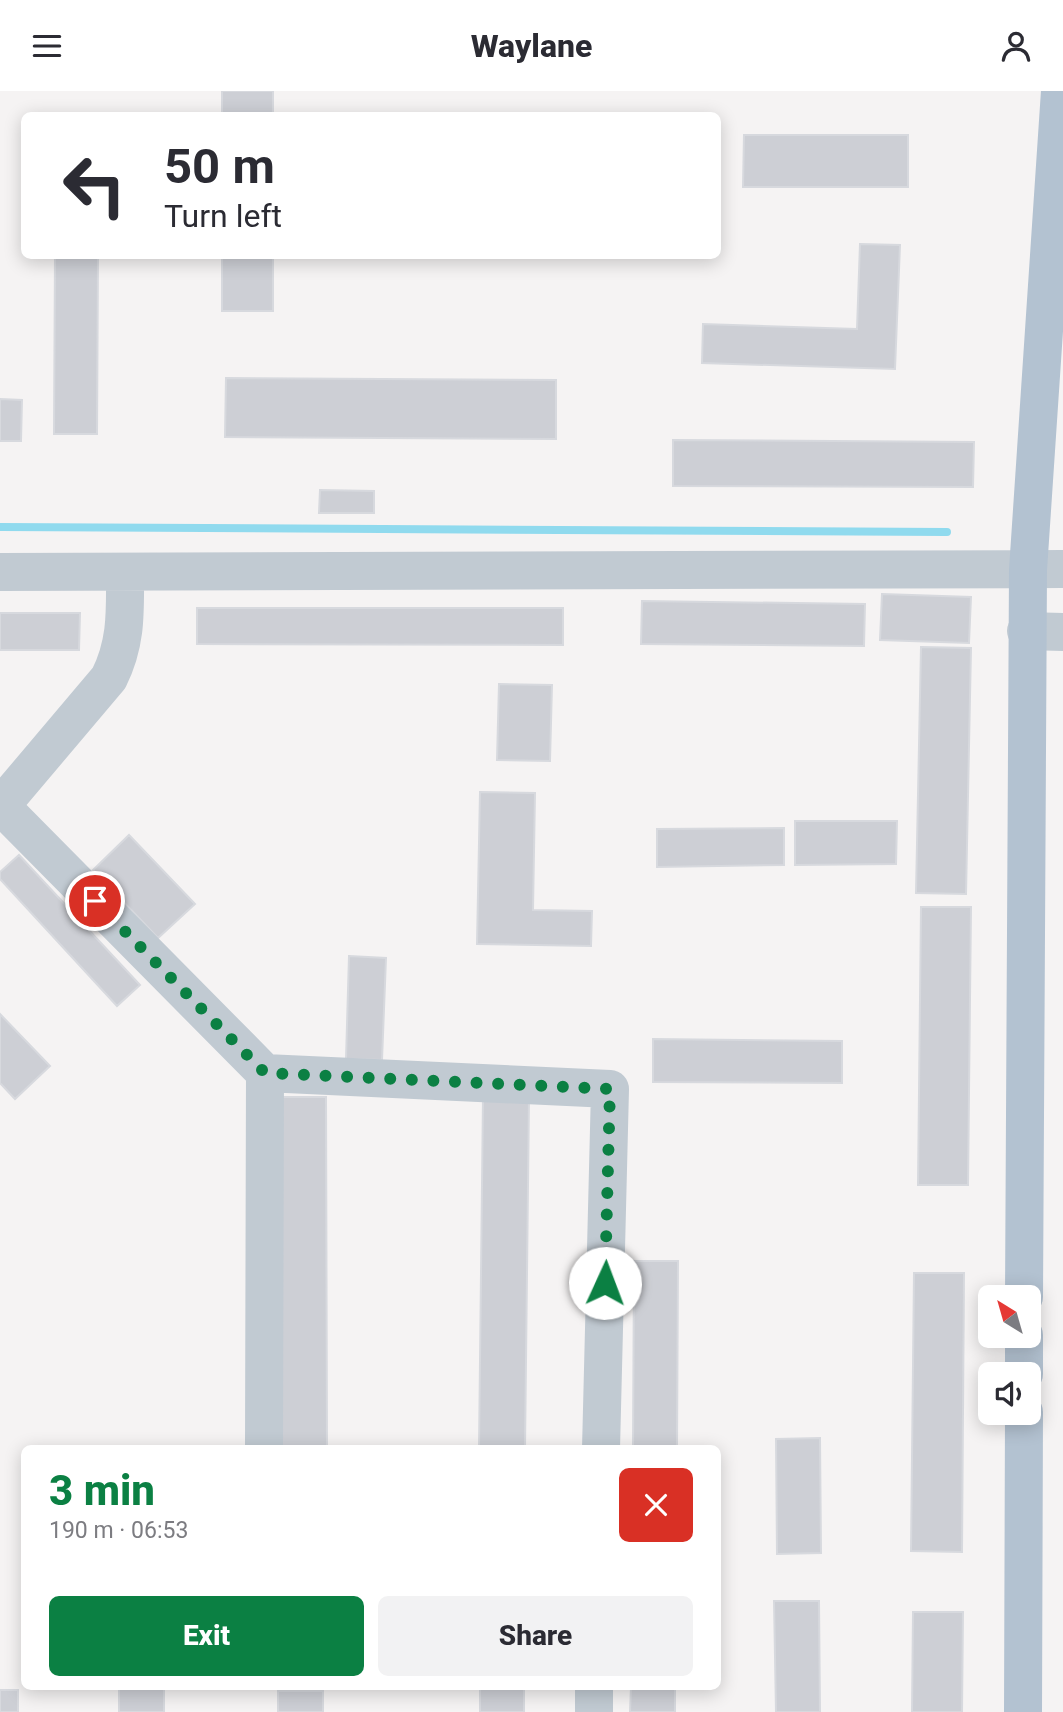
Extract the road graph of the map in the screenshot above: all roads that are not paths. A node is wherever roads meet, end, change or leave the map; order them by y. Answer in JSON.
{"nodes":[{"id":1,"x":1060,"y":91,"type":"edge"},
{"id":2,"x":1045,"y":570,"type":"edge"},
{"id":3,"x":0,"y":572,"type":"edge"},
{"id":4,"x":125,"y":572,"type":"junction"},
{"id":5,"x":1045,"y":631,"type":"edge"},
{"id":6,"x":1,"y":807,"type":"edge"},
{"id":7,"x":265,"y":1073,"type":"junction"},
{"id":8,"x":1024,"y":1285,"type":"edge"},
{"id":9,"x":1024,"y":1425,"type":"edge"},
{"id":10,"x":264,"y":1445,"type":"edge"},
{"id":11,"x":601,"y":1445,"type":"edge"},
{"id":12,"x":594,"y":1690,"type":"edge"},
{"id":13,"x":594,"y":1712,"type":"edge"},
{"id":14,"x":1023,"y":1712,"type":"edge"}],
"edges":[{"from":1,"to":2,"type":"main road"},
{"from":2,"to":4,"type":"street"},
{"from":2,"to":5,"type":"main road"},
{"from":3,"to":4,"type":"street"},
{"from":4,"to":6,"type":"street"},
{"from":5,"to":8,"type":"main road"},
{"from":6,"to":7,"type":"street"},
{"from":7,"to":10,"type":"street"},
{"from":7,"to":11,"type":"street"},
{"from":9,"to":14,"type":"main road"},
{"from":12,"to":13,"type":"street"}]}
